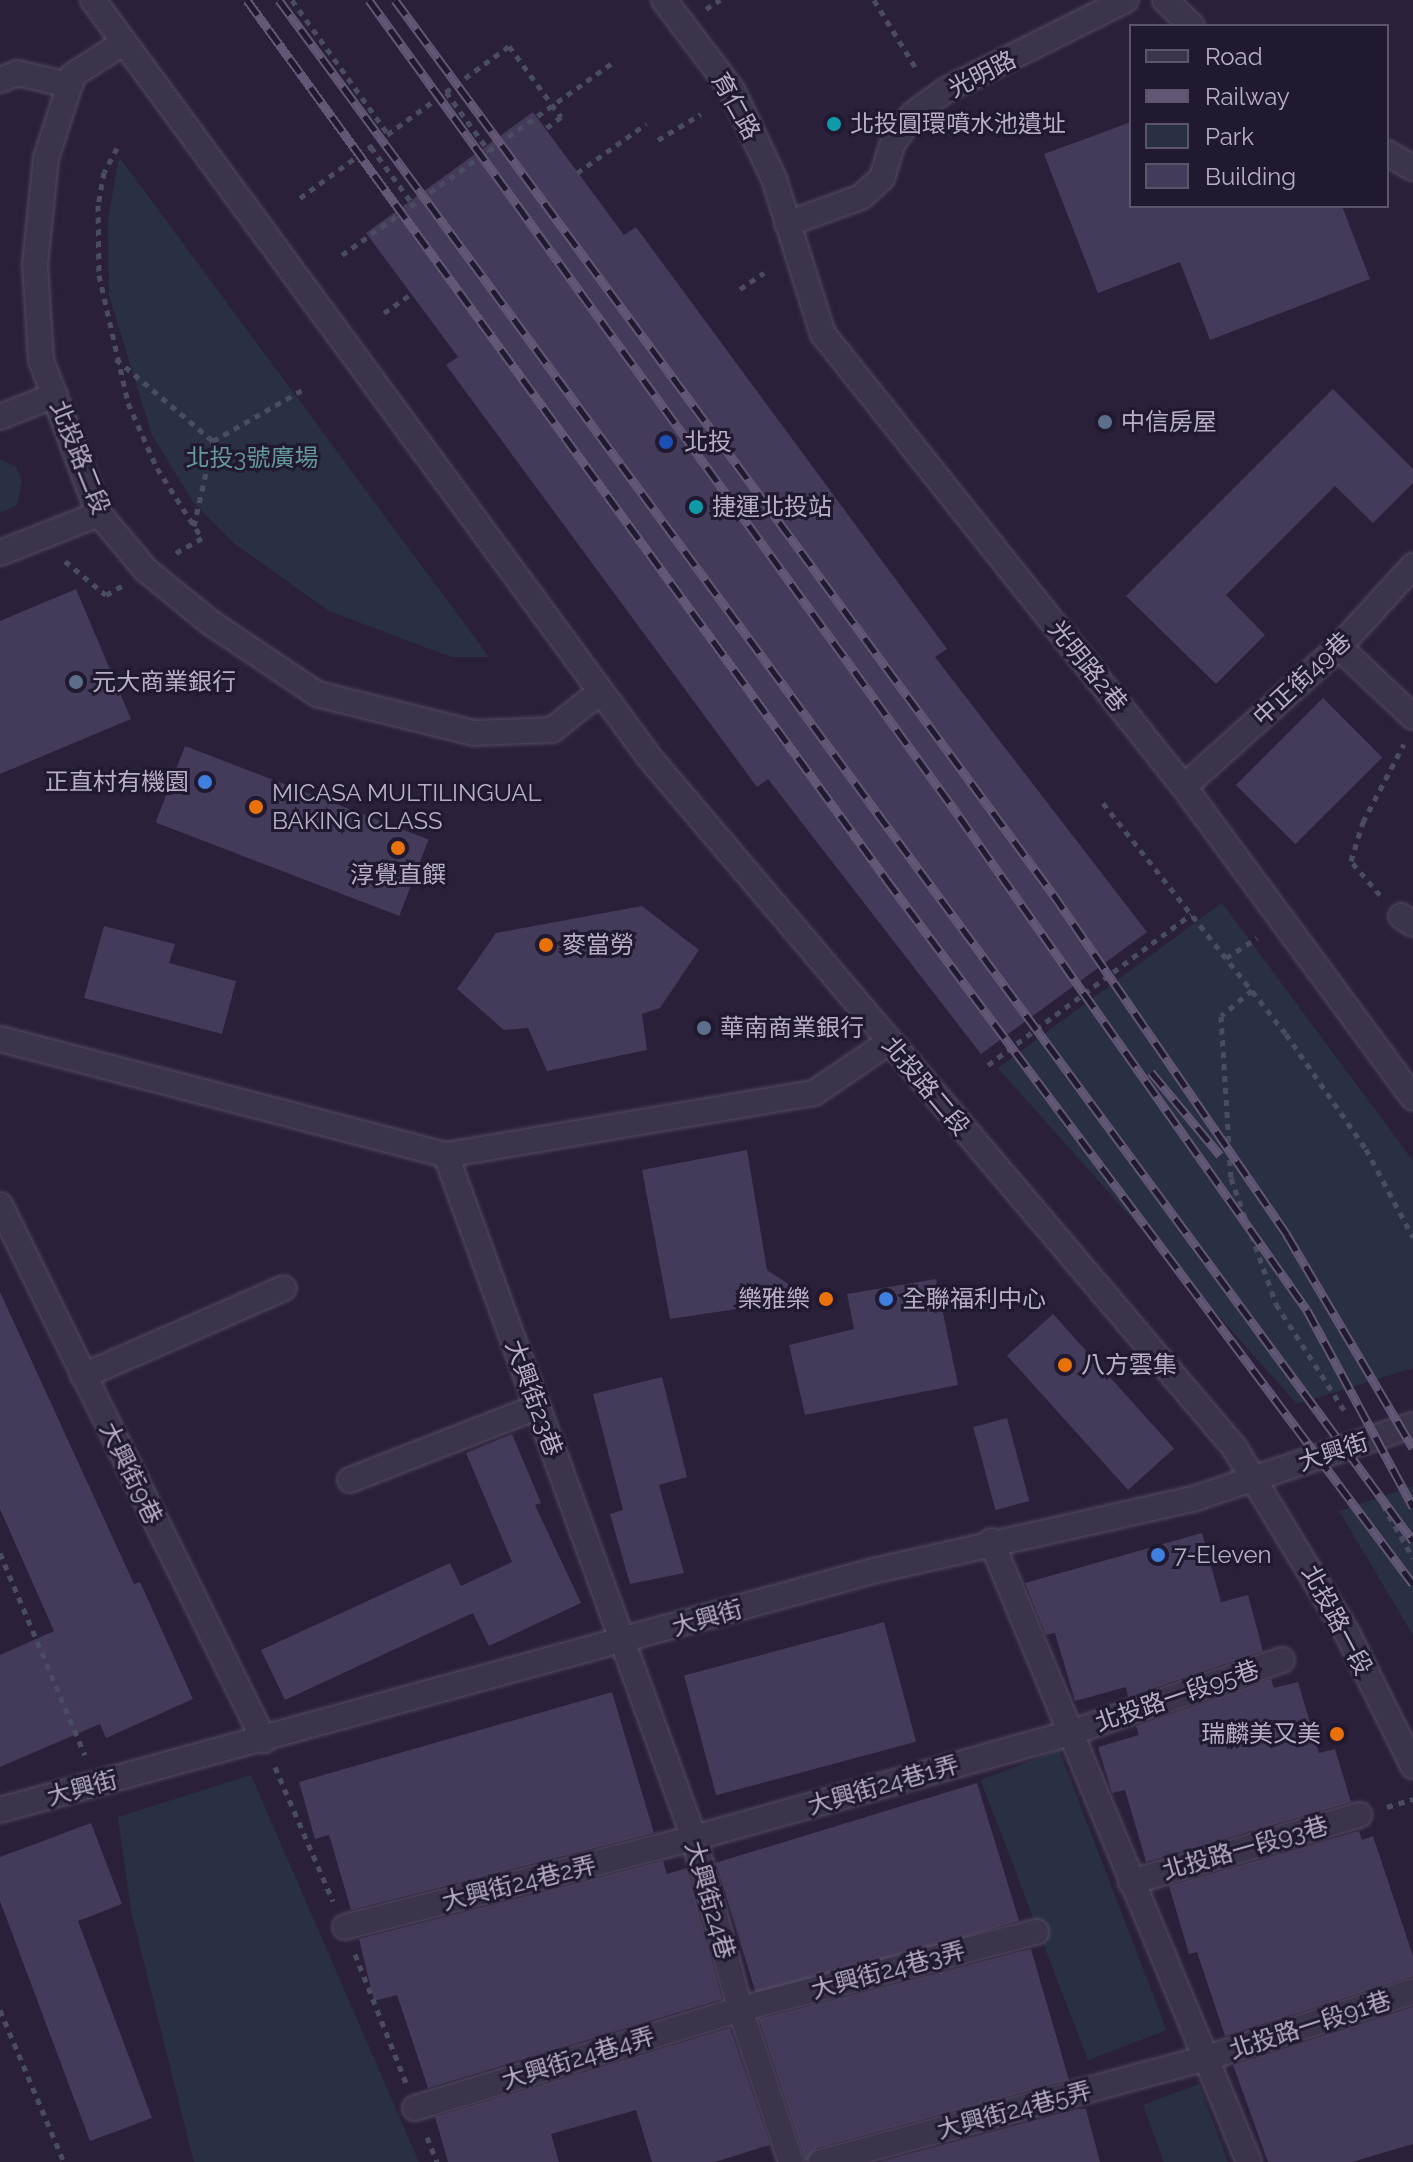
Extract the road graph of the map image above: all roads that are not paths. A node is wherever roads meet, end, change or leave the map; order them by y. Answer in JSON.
{"nodes":[{"id":1,"x":93,"y":0,"type":"edge"},
{"id":2,"x":664,"y":0,"type":"edge"},
{"id":3,"x":1126,"y":0,"type":"edge"},
{"id":4,"x":1165,"y":0,"type":"edge"},
{"id":5,"x":1190,"y":24,"type":"edge"},
{"id":6,"x":123,"y":43,"type":"junction"},
{"id":7,"x":0,"y":80,"type":"edge"},
{"id":8,"x":69,"y":85,"type":"junction"},
{"id":9,"x":1389,"y":154,"type":"edge"},
{"id":10,"x":1413,"y":168,"type":"edge"},
{"id":11,"x":787,"y":224,"type":"junction"},
{"id":12,"x":55,"y":395,"type":"junction"},
{"id":13,"x":0,"y":417,"type":"edge"},
{"id":14,"x":99,"y":514,"type":"junction"},
{"id":15,"x":0,"y":553,"type":"edge"},
{"id":16,"x":1413,"y":566,"type":"edge"},
{"id":17,"x":1339,"y":647,"type":"junction"},
{"id":18,"x":600,"y":692,"type":"junction"},
{"id":19,"x":1413,"y":717,"type":"edge"},
{"id":20,"x":1184,"y":787,"type":"junction"},
{"id":21,"x":0,"y":1039,"type":"edge"},
{"id":22,"x":889,"y":1042,"type":"junction"},
{"id":23,"x":1413,"y":1098,"type":"edge"},
{"id":24,"x":446,"y":1155,"type":"junction"},
{"id":25,"x":0,"y":1205,"type":"edge"},
{"id":26,"x":284,"y":1288,"type":"dead end"},
{"id":27,"x":83,"y":1376,"type":"junction"},
{"id":28,"x":537,"y":1407,"type":"junction"},
{"id":29,"x":1413,"y":1425,"type":"edge"},
{"id":30,"x":1254,"y":1477,"type":"junction"},
{"id":31,"x":350,"y":1480,"type":"dead end"},
{"id":32,"x":991,"y":1541,"type":"junction"},
{"id":33,"x":623,"y":1641,"type":"junction"},
{"id":34,"x":1282,"y":1660,"type":"dead end"},
{"id":35,"x":1073,"y":1732,"type":"junction"},
{"id":36,"x":264,"y":1740,"type":"junction"},
{"id":37,"x":1413,"y":1766,"type":"edge"},
{"id":38,"x":0,"y":1810,"type":"edge"},
{"id":39,"x":1359,"y":1815,"type":"dead end"},
{"id":40,"x":694,"y":1838,"type":"junction"},
{"id":41,"x":1131,"y":1882,"type":"junction"},
{"id":42,"x":345,"y":1927,"type":"dead end"},
{"id":43,"x":1036,"y":1932,"type":"dead end"},
{"id":44,"x":1413,"y":1991,"type":"edge"},
{"id":45,"x":740,"y":2009,"type":"junction"},
{"id":46,"x":1207,"y":2058,"type":"junction"},
{"id":47,"x":415,"y":2108,"type":"dead end"},
{"id":48,"x":791,"y":2162,"type":"edge"},
{"id":49,"x":821,"y":2162,"type":"edge"},
{"id":50,"x":1249,"y":2162,"type":"edge"}],
"edges":[{"from":1,"to":6,"type":"street","name":"北投路二段"},
{"from":2,"to":11,"type":"street","name":"育仁路"},
{"from":3,"to":11,"type":"street","name":"光明路"},
{"from":4,"to":5,"type":"street"},
{"from":6,"to":8,"type":"street"},
{"from":6,"to":18,"type":"street","name":"北投路二段"},
{"from":7,"to":8,"type":"street"},
{"from":8,"to":12,"type":"street","name":"北投路二段"},
{"from":9,"to":10,"type":"street"},
{"from":11,"to":20,"type":"street","name":"光明路2巷"},
{"from":12,"to":13,"type":"street"},
{"from":12,"to":14,"type":"street","name":"北投路二段"},
{"from":14,"to":15,"type":"street"},
{"from":14,"to":18,"type":"street","name":"北投路二段"},
{"from":16,"to":17,"type":"street","name":"中正街49巷"},
{"from":17,"to":19,"type":"street"},
{"from":17,"to":20,"type":"street","name":"中正街49巷"},
{"from":18,"to":22,"type":"street","name":"北投路二段"},
{"from":20,"to":23,"type":"street","name":"光明路2巷"},
{"from":21,"to":24,"type":"street"},
{"from":22,"to":24,"type":"street"},
{"from":22,"to":30,"type":"street","name":"北投路二段"},
{"from":24,"to":28,"type":"street","name":"大興街23巷"},
{"from":25,"to":27,"type":"street","name":"大興街9巷"},
{"from":26,"to":27,"type":"street"},
{"from":27,"to":36,"type":"street","name":"大興街9巷"},
{"from":28,"to":31,"type":"street"},
{"from":28,"to":33,"type":"street","name":"大興街23巷"},
{"from":29,"to":30,"type":"street","name":"大興街"},
{"from":30,"to":32,"type":"street","name":"大興街"},
{"from":30,"to":37,"type":"street","name":"北投路一段"},
{"from":32,"to":33,"type":"street","name":"大興街"},
{"from":32,"to":35,"type":"street"},
{"from":33,"to":36,"type":"street","name":"大興街"},
{"from":33,"to":40,"type":"street","name":"大興街24巷"},
{"from":34,"to":35,"type":"street","name":"北投路一段95巷"},
{"from":35,"to":40,"type":"street","name":"大興街24巷1弄"},
{"from":35,"to":41,"type":"street"},
{"from":36,"to":38,"type":"street","name":"大興街"},
{"from":39,"to":41,"type":"street","name":"北投路一段93巷"},
{"from":40,"to":42,"type":"street","name":"大興街24巷2弄"},
{"from":40,"to":45,"type":"street","name":"大興街24巷"},
{"from":41,"to":46,"type":"street"},
{"from":43,"to":45,"type":"street","name":"大興街24巷3弄"},
{"from":44,"to":46,"type":"street","name":"北投路一段91巷"},
{"from":45,"to":47,"type":"street","name":"大興街24巷4弄"},
{"from":45,"to":48,"type":"street","name":"大興街24巷"},
{"from":46,"to":49,"type":"street","name":"大興街24巷5弄"},
{"from":46,"to":50,"type":"street"}]}
